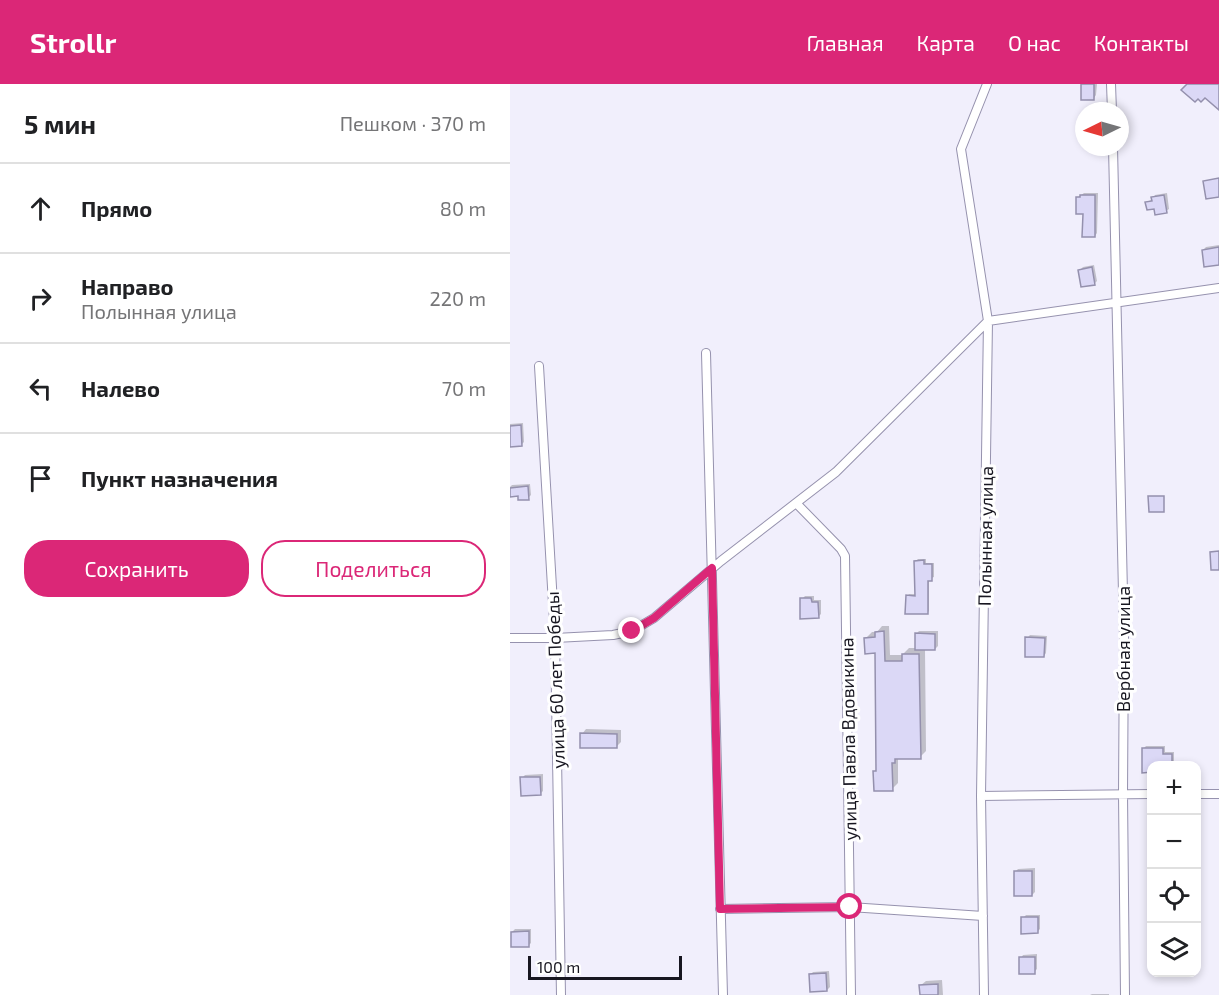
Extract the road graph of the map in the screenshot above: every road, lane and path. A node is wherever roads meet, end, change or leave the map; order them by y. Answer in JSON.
{"nodes":[{"id":1,"x":987,"y":84,"type":"edge"},
{"id":2,"x":1112,"y":84,"type":"edge"},
{"id":3,"x":1112,"y":102,"type":"edge"},
{"id":4,"x":1113,"y":156,"type":"edge"},
{"id":5,"x":1219,"y":288,"type":"edge"},
{"id":6,"x":1117,"y":303,"type":"junction"},
{"id":7,"x":988,"y":321,"type":"junction"},
{"id":8,"x":706,"y":353,"type":"dead end"},
{"id":9,"x":539,"y":366,"type":"dead end"},
{"id":10,"x":796,"y":503,"type":"junction"},
{"id":11,"x":712,"y":568,"type":"junction"},
{"id":12,"x":510,"y":638,"type":"edge"},
{"id":13,"x":555,"y":638,"type":"junction"},
{"id":14,"x":1123,"y":794,"type":"junction"},
{"id":15,"x":1147,"y":794,"type":"edge"},
{"id":16,"x":1201,"y":794,"type":"edge"},
{"id":17,"x":1219,"y":794,"type":"edge"},
{"id":18,"x":981,"y":796,"type":"junction"},
{"id":19,"x":850,"y":907,"type":"junction"},
{"id":20,"x":720,"y":909,"type":"junction"},
{"id":21,"x":983,"y":916,"type":"junction"},
{"id":22,"x":561,"y":995,"type":"edge"},
{"id":23,"x":723,"y":995,"type":"edge"},
{"id":24,"x":851,"y":995,"type":"edge"},
{"id":25,"x":984,"y":995,"type":"edge"},
{"id":26,"x":1125,"y":995,"type":"edge"}],
"edges":[{"from":1,"to":7,"type":"street","name":"Полынная улица"},
{"from":2,"to":3,"type":"street"},
{"from":4,"to":6,"type":"street","name":"Вербная улица"},
{"from":5,"to":6,"type":"street"},
{"from":6,"to":7,"type":"street"},
{"from":6,"to":14,"type":"street","name":"Вербная улица"},
{"from":7,"to":10,"type":"street"},
{"from":7,"to":18,"type":"street","name":"Полынная улица"},
{"from":8,"to":11,"type":"street"},
{"from":9,"to":13,"type":"street","name":"улица 60 лет Победы"},
{"from":10,"to":11,"type":"street"},
{"from":10,"to":19,"type":"street","name":"улица Павла Вдовикина"},
{"from":11,"to":13,"type":"street"},
{"from":11,"to":20,"type":"street"},
{"from":12,"to":13,"type":"street"},
{"from":13,"to":22,"type":"street","name":"улица 60 лет Победы"},
{"from":14,"to":15,"type":"street"},
{"from":14,"to":18,"type":"street"},
{"from":14,"to":26,"type":"street","name":"Вербная улица"},
{"from":16,"to":17,"type":"street"},
{"from":18,"to":21,"type":"street","name":"Полынная улица"},
{"from":19,"to":20,"type":"street"},
{"from":19,"to":21,"type":"street"},
{"from":19,"to":24,"type":"street","name":"улица Павла Вдовикина"},
{"from":20,"to":23,"type":"street"},
{"from":21,"to":25,"type":"street","name":"Полынная улица"}]}
